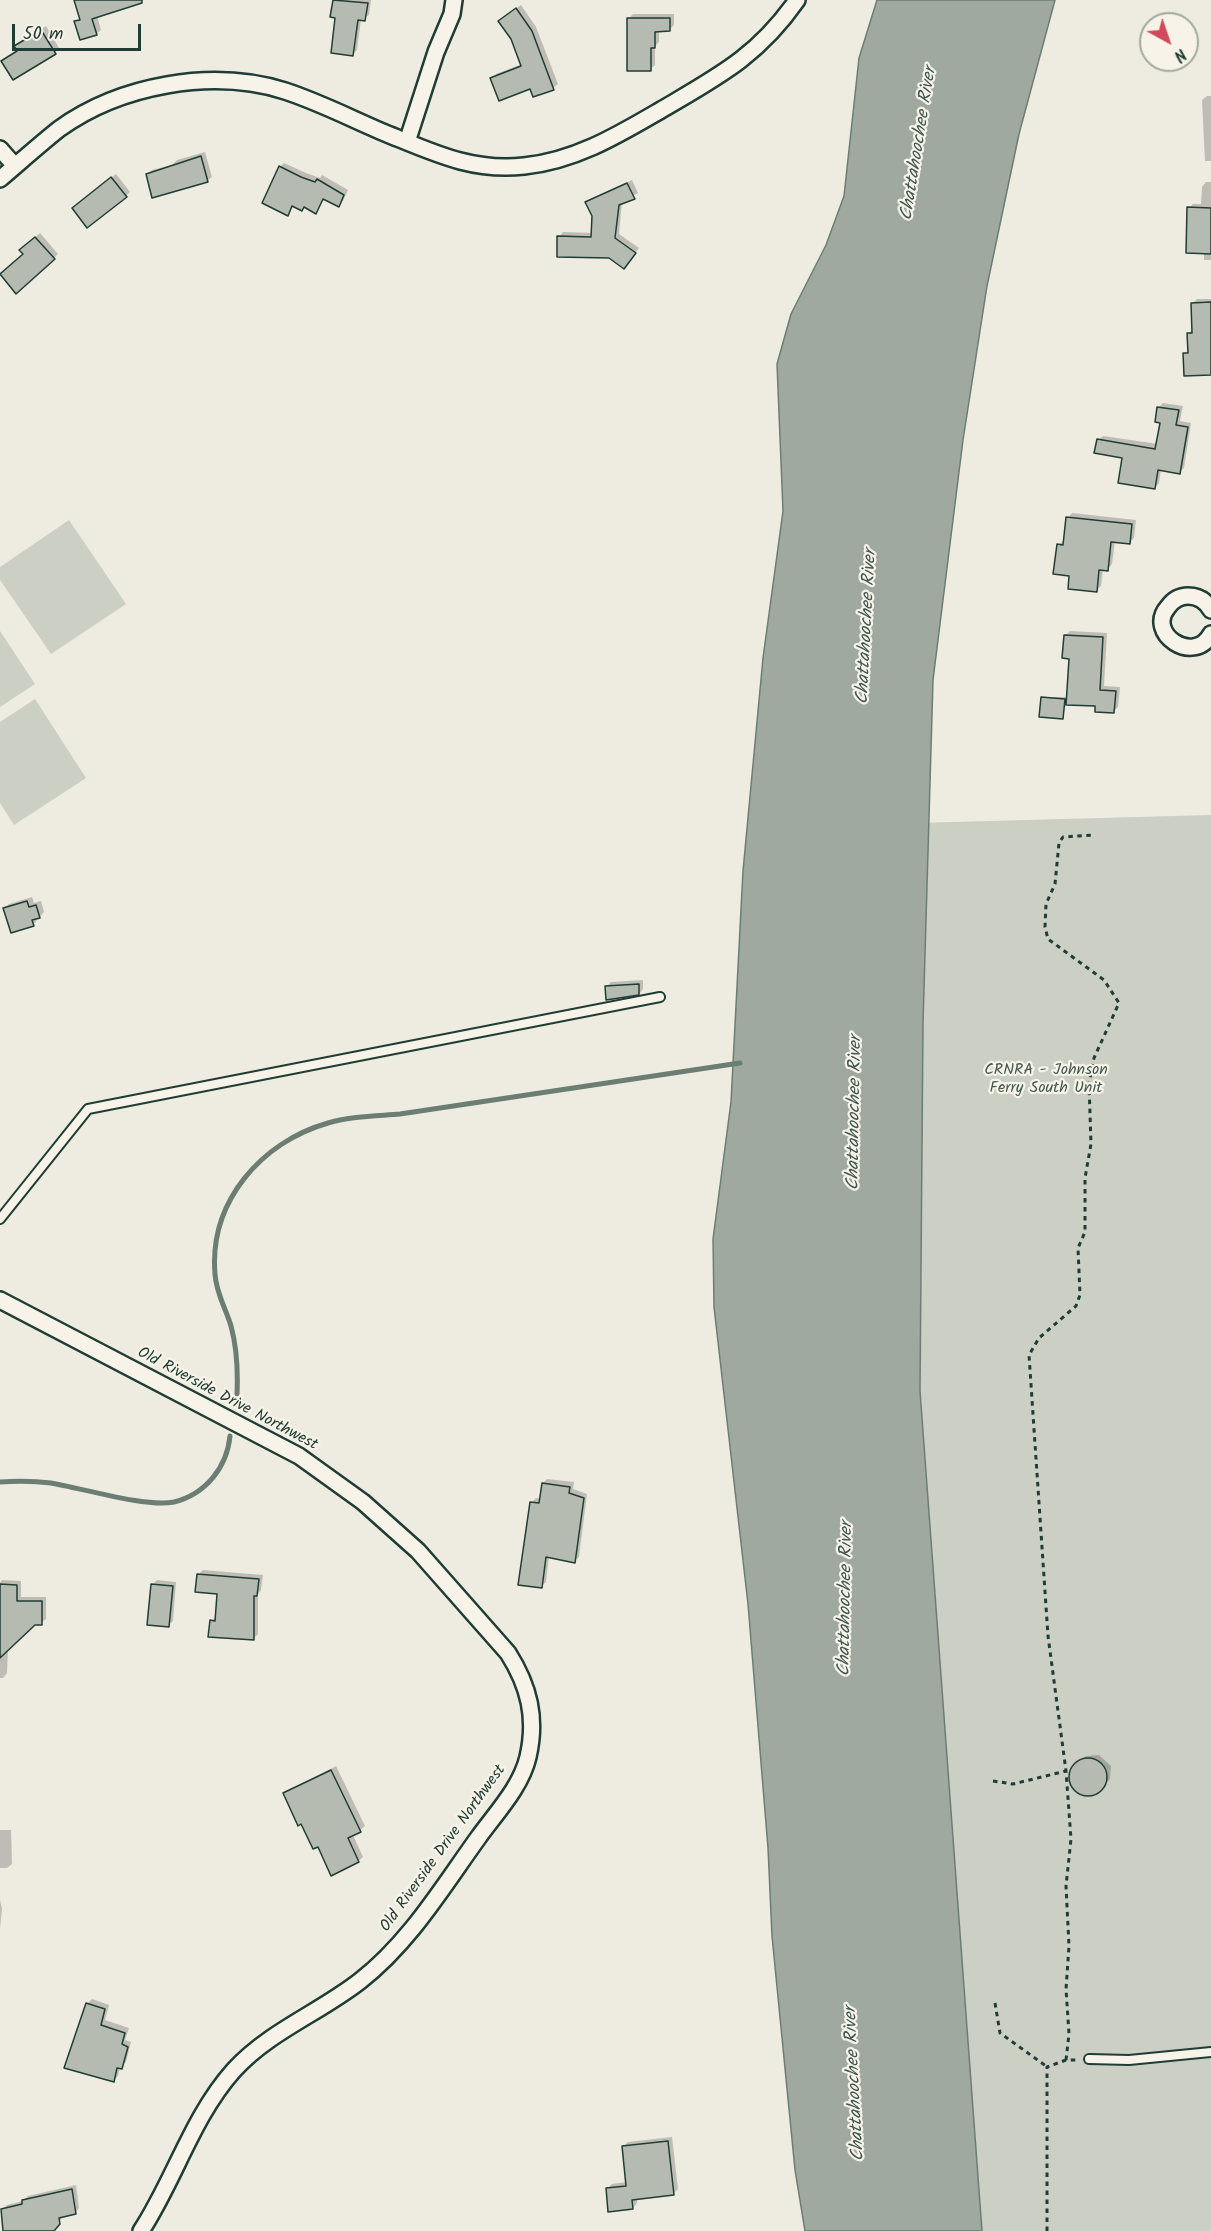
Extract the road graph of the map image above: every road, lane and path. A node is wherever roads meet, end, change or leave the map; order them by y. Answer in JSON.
{"nodes":[{"id":1,"x":454,"y":0,"type":"edge"},
{"id":2,"x":797,"y":0,"type":"edge"},
{"id":3,"x":407,"y":142,"type":"junction"},
{"id":4,"x":0,"y":149,"type":"edge"},
{"id":5,"x":15,"y":166,"type":"junction"},
{"id":6,"x":0,"y":179,"type":"edge"},
{"id":7,"x":1211,"y":610,"type":"edge"},
{"id":8,"x":1210,"y":637,"type":"edge"},
{"id":9,"x":1094,"y":835,"type":"dead end"},
{"id":10,"x":660,"y":998,"type":"dead end"},
{"id":11,"x":0,"y":1219,"type":"edge"},
{"id":12,"x":0,"y":1300,"type":"edge"},
{"id":13,"x":1066,"y":1771,"type":"junction"},
{"id":14,"x":993,"y":1781,"type":"dead end"},
{"id":15,"x":995,"y":2002,"type":"dead end"},
{"id":16,"x":1211,"y":2052,"type":"edge"},
{"id":17,"x":1066,"y":2060,"type":"junction"},
{"id":18,"x":1089,"y":2060,"type":"joint"},
{"id":19,"x":1047,"y":2067,"type":"junction"},
{"id":20,"x":141,"y":2231,"type":"edge"},
{"id":21,"x":1047,"y":2231,"type":"edge"}],
"edges":[{"from":1,"to":3,"type":"street"},
{"from":2,"to":3,"type":"street"},
{"from":3,"to":5,"type":"street"},
{"from":4,"to":5,"type":"street"},
{"from":5,"to":6,"type":"street"},
{"from":7,"to":8,"type":"street"},
{"from":9,"to":13,"type":"path"},
{"from":10,"to":11,"type":"lane"},
{"from":12,"to":20,"type":"street","name":"Old Riverside Drive Northwest"},
{"from":13,"to":14,"type":"path"},
{"from":13,"to":17,"type":"path"},
{"from":15,"to":19,"type":"path"},
{"from":16,"to":18,"type":"lane"},
{"from":17,"to":18,"type":"path"},
{"from":17,"to":19,"type":"path"},
{"from":19,"to":21,"type":"path"}]}
